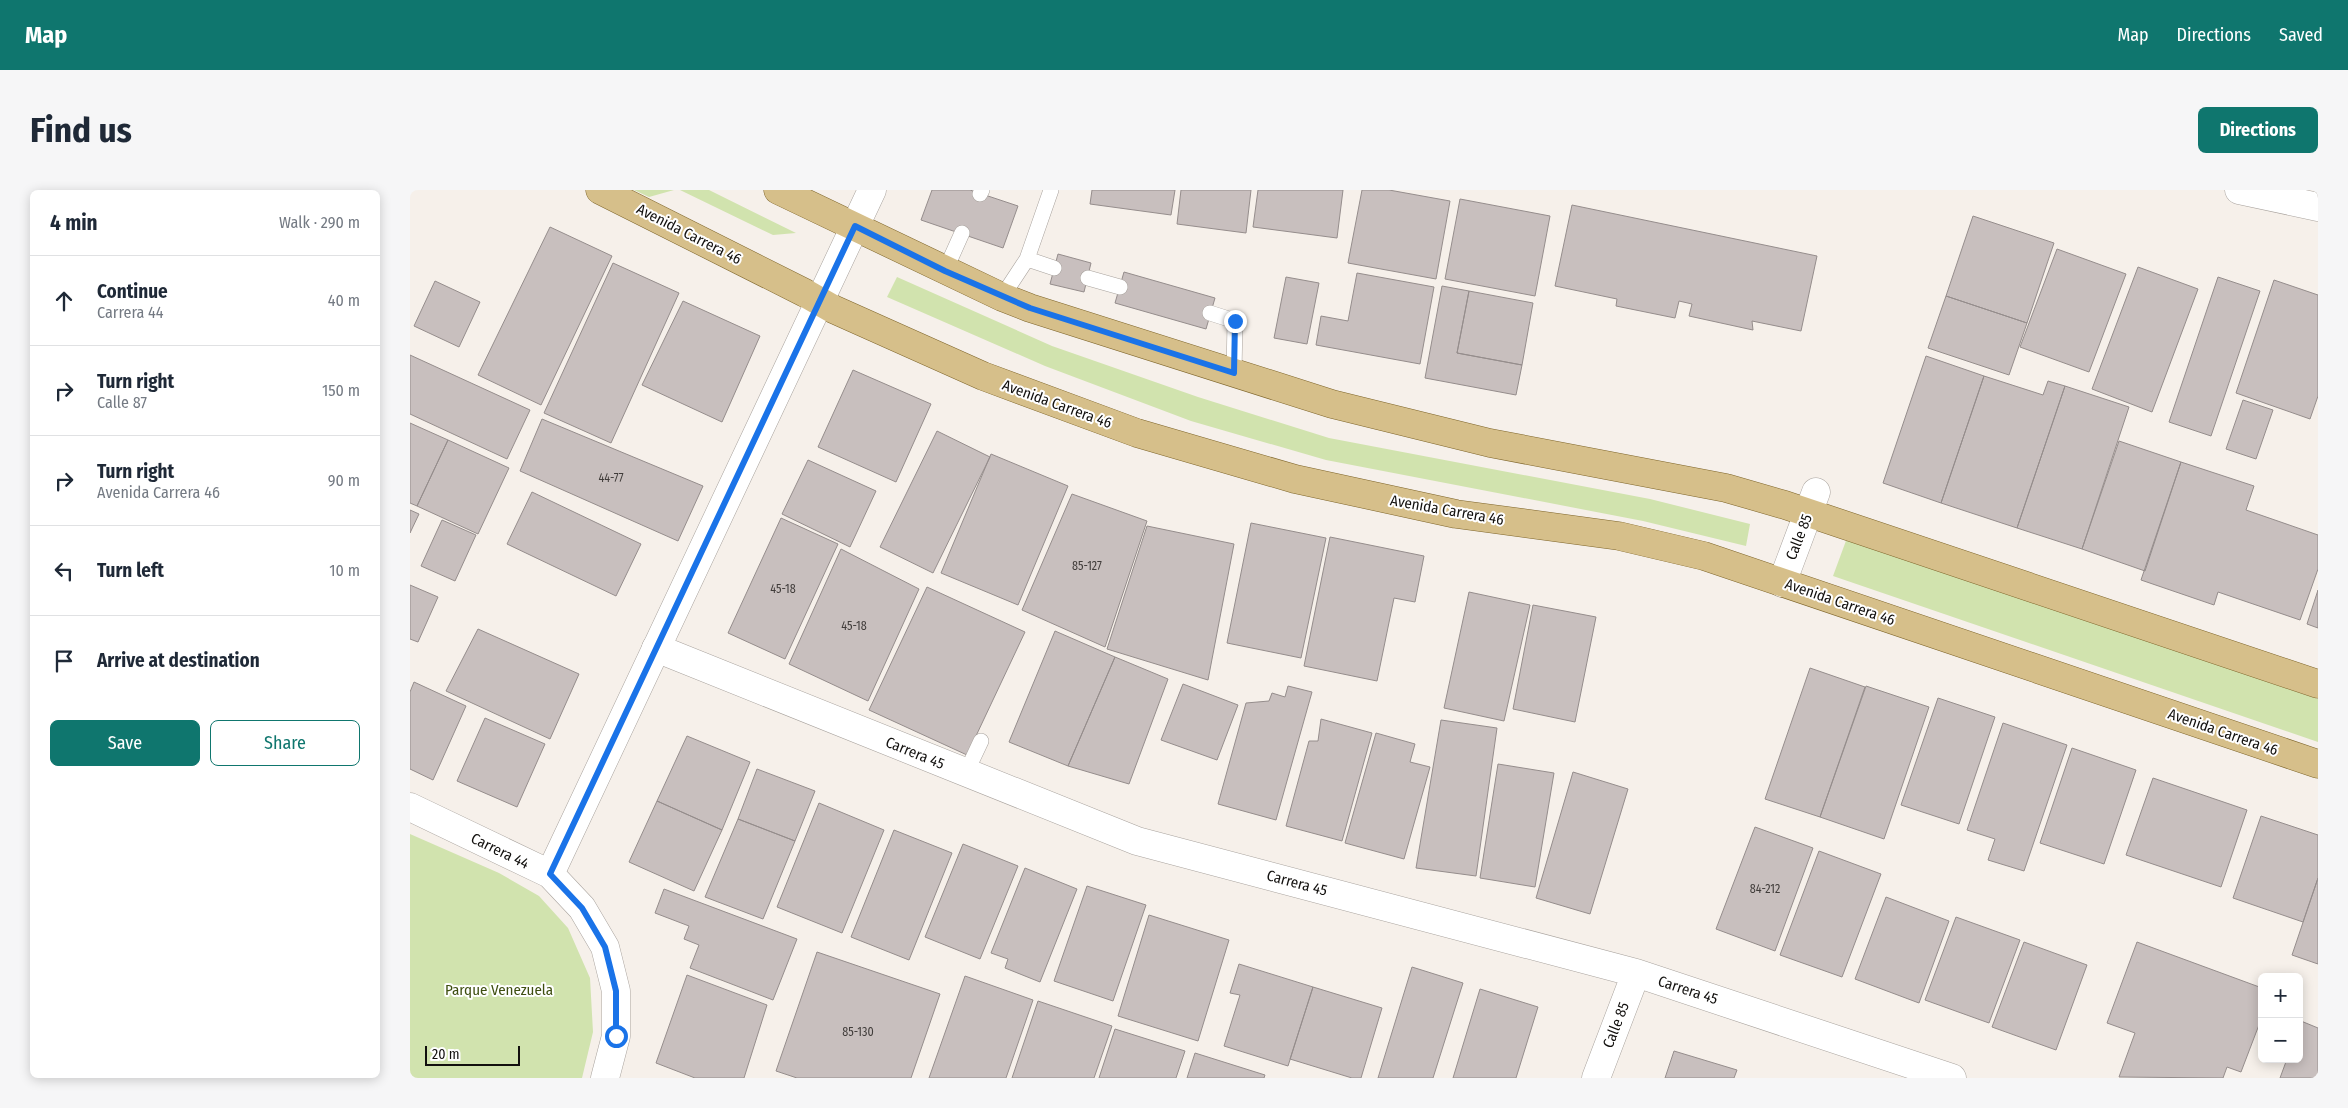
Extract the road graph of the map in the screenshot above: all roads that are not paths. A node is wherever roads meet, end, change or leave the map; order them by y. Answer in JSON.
{"nodes":[{"id":1,"x":600,"y":190,"type":"edge"},
{"id":2,"x":778,"y":190,"type":"edge"},
{"id":3,"x":872,"y":190,"type":"edge"},
{"id":4,"x":1051,"y":190,"type":"edge"},
{"id":5,"x":2239,"y":190,"type":"edge"},
{"id":6,"x":2314,"y":205,"type":"edge"},
{"id":7,"x":855,"y":226,"type":"junction"},
{"id":8,"x":962,"y":234,"type":"dead end"},
{"id":9,"x":1028,"y":259,"type":"junction"},
{"id":10,"x":1054,"y":268,"type":"dead end"},
{"id":11,"x":945,"y":271,"type":"junction"},
{"id":12,"x":1088,"y":278,"type":"dead end"},
{"id":13,"x":1120,"y":287,"type":"dead end"},
{"id":14,"x":1002,"y":296,"type":"junction"},
{"id":15,"x":820,"y":301,"type":"junction"},
{"id":16,"x":1210,"y":313,"type":"dead end"},
{"id":17,"x":1234,"y":373,"type":"junction"},
{"id":18,"x":1812,"y":502,"type":"junction"},
{"id":19,"x":1782,"y":582,"type":"junction"},
{"id":20,"x":656,"y":648,"type":"junction"},
{"id":21,"x":2318,"y":684,"type":"edge"},
{"id":22,"x":981,"y":741,"type":"dead end"},
{"id":23,"x":2318,"y":764,"type":"edge"},
{"id":24,"x":966,"y":773,"type":"junction"},
{"id":25,"x":410,"y":807,"type":"edge"},
{"id":26,"x":550,"y":874,"type":"junction"},
{"id":27,"x":1636,"y":972,"type":"junction"},
{"id":28,"x":605,"y":1078,"type":"edge"},
{"id":29,"x":1596,"y":1078,"type":"edge"},
{"id":30,"x":1952,"y":1078,"type":"edge"}],
"edges":[{"from":1,"to":15,"type":"main road","name":"Avenida Carrera 46"},
{"from":2,"to":7,"type":"main road"},
{"from":3,"to":7,"type":"street"},
{"from":4,"to":9,"type":"lane"},
{"from":5,"to":6,"type":"street"},
{"from":7,"to":11,"type":"main road"},
{"from":7,"to":15,"type":"street"},
{"from":8,"to":11,"type":"lane"},
{"from":9,"to":10,"type":"lane"},
{"from":9,"to":14,"type":"lane"},
{"from":11,"to":14,"type":"main road"},
{"from":12,"to":13,"type":"lane"},
{"from":14,"to":17,"type":"main road"},
{"from":15,"to":19,"type":"main road","name":"Avenida Carrera 46"},
{"from":15,"to":20,"type":"street"},
{"from":16,"to":17,"type":"lane"},
{"from":17,"to":18,"type":"main road"},
{"from":18,"to":19,"type":"street","name":"Calle 85"},
{"from":18,"to":21,"type":"main road"},
{"from":19,"to":23,"type":"main road","name":"Avenida Carrera 46"},
{"from":20,"to":24,"type":"street","name":"Carrera 45"},
{"from":20,"to":26,"type":"street"},
{"from":22,"to":24,"type":"lane"},
{"from":24,"to":27,"type":"street","name":"Carrera 45"},
{"from":25,"to":26,"type":"street","name":"Carrera 44"},
{"from":26,"to":28,"type":"street","name":"Carrera 44"},
{"from":27,"to":29,"type":"street","name":"Calle 85"},
{"from":27,"to":30,"type":"street","name":"Carrera 45"}]}
